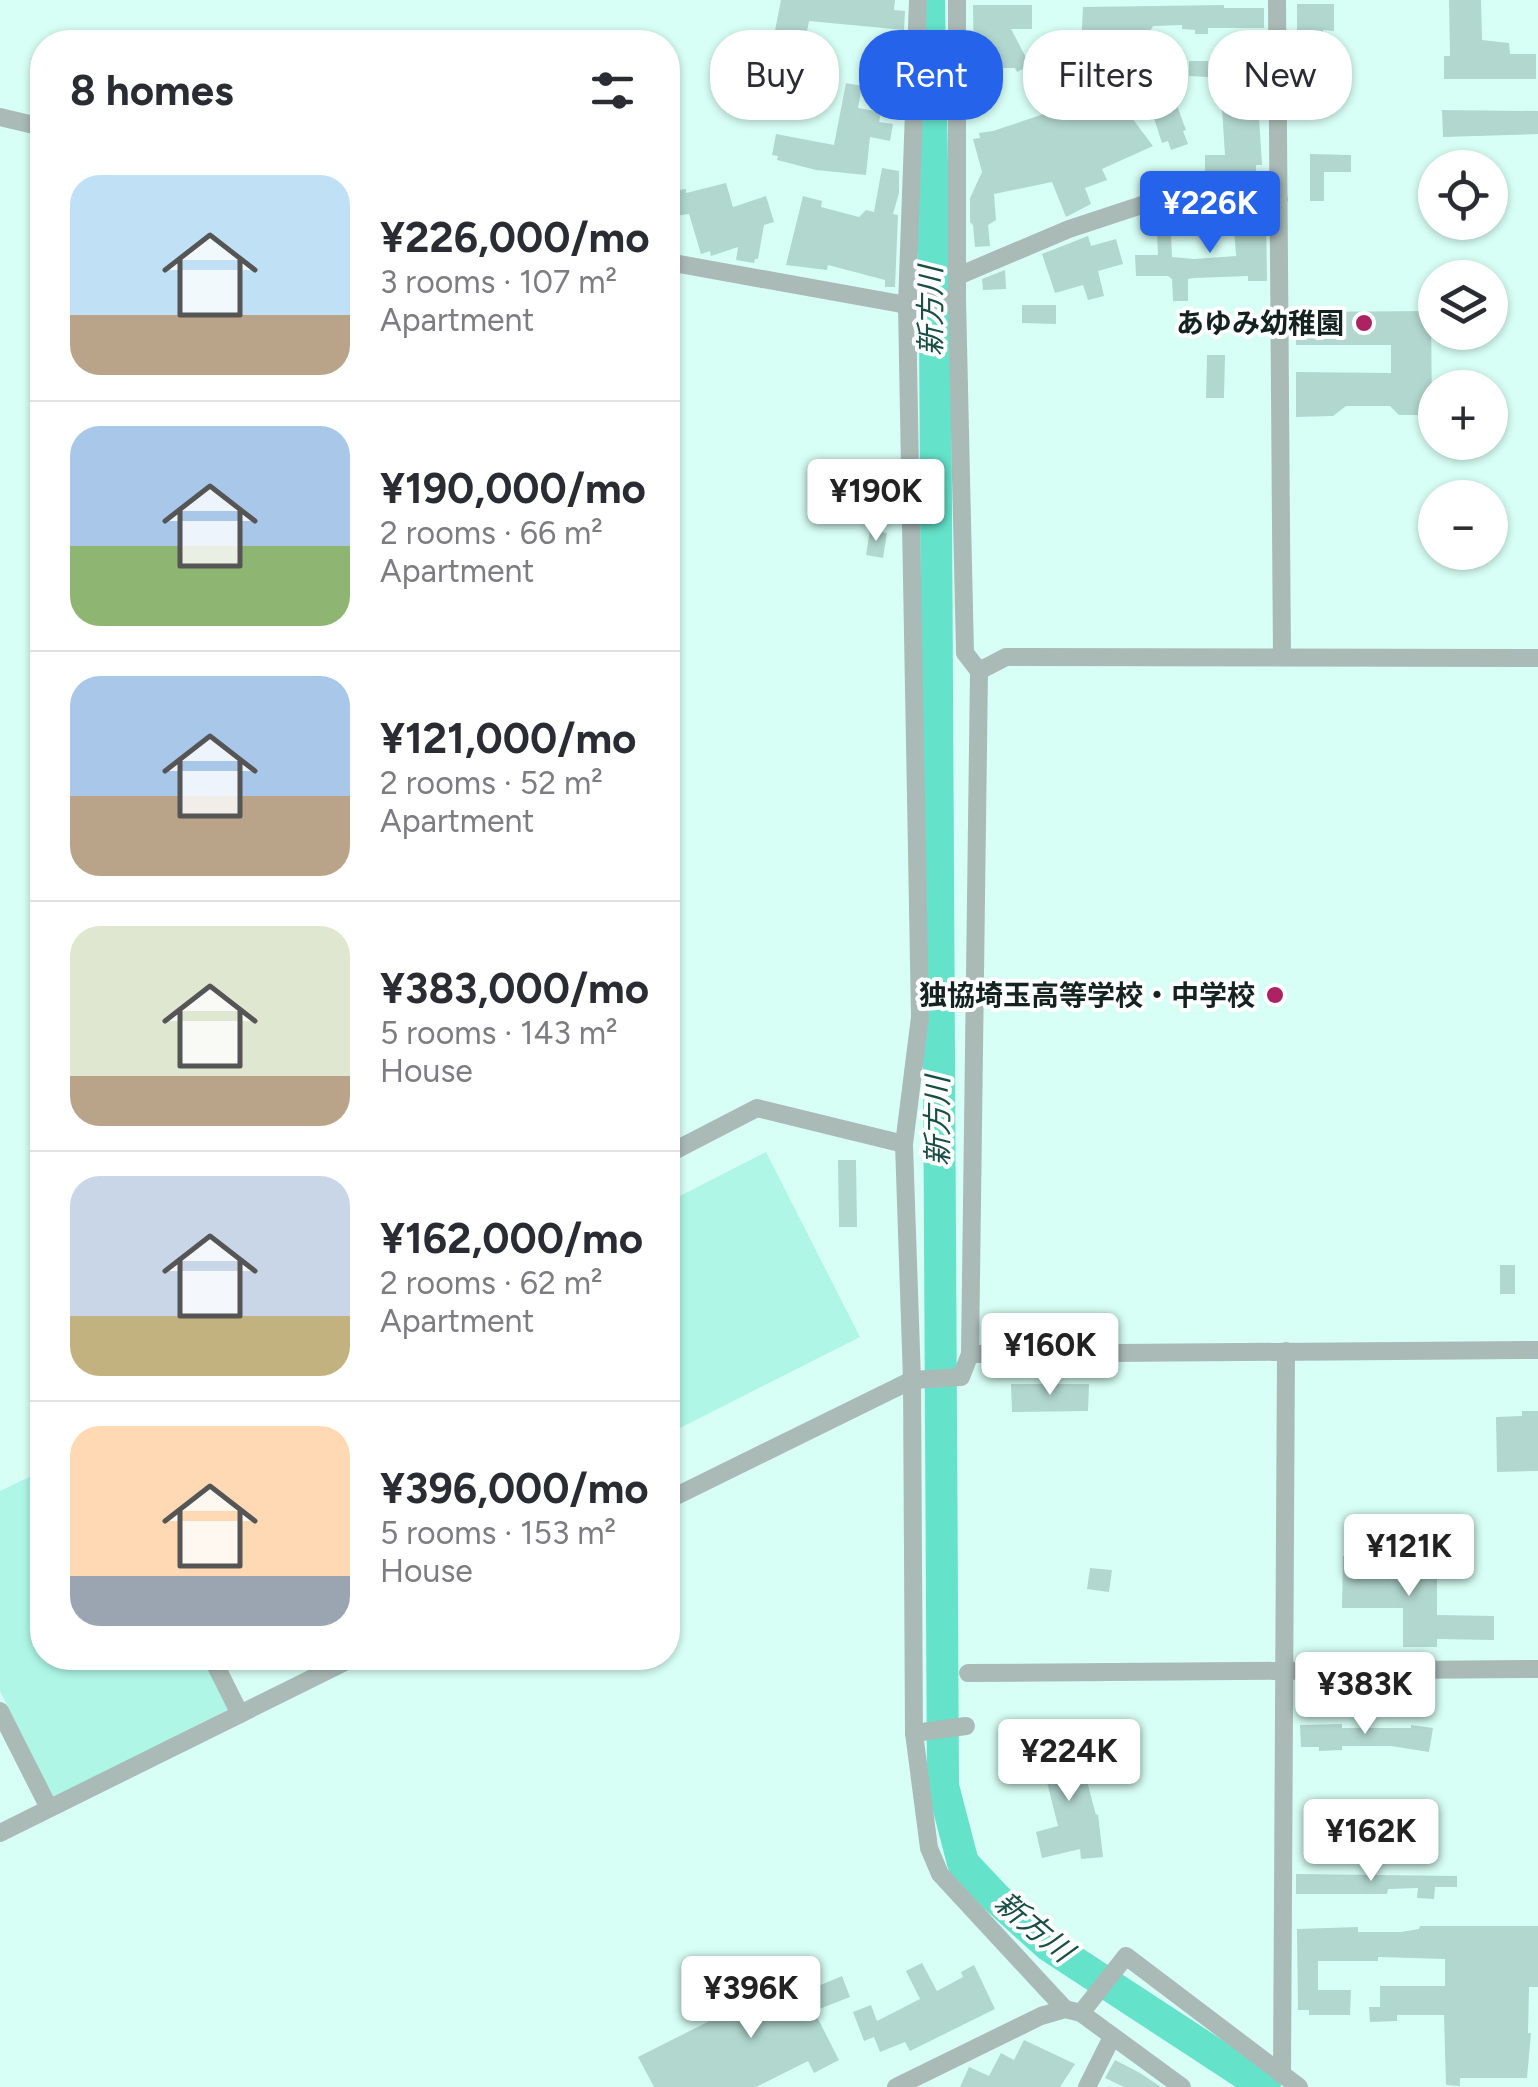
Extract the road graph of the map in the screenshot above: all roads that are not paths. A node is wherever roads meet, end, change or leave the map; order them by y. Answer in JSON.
{"nodes":[{"id":1,"x":918,"y":0,"type":"edge"},
{"id":2,"x":957,"y":0,"type":"edge"},
{"id":3,"x":1278,"y":0,"type":"edge"},
{"id":4,"x":0,"y":118,"type":"edge"},
{"id":5,"x":30,"y":124,"type":"edge"},
{"id":6,"x":1279,"y":199,"type":"junction"},
{"id":7,"x":680,"y":264,"type":"edge"},
{"id":8,"x":958,"y":276,"type":"junction"},
{"id":9,"x":953,"y":299,"type":"junction"},
{"id":10,"x":914,"y":302,"type":"junction"},
{"id":11,"x":1282,"y":657,"type":"junction"},
{"id":12,"x":1538,"y":658,"type":"edge"},
{"id":13,"x":979,"y":671,"type":"junction"},
{"id":14,"x":904,"y":1144,"type":"junction"},
{"id":15,"x":680,"y":1148,"type":"edge"},
{"id":16,"x":1538,"y":1350,"type":"edge"},
{"id":17,"x":1286,"y":1351,"type":"junction"},
{"id":18,"x":970,"y":1354,"type":"junction"},
{"id":19,"x":920,"y":1379,"type":"junction"},
{"id":20,"x":680,"y":1494,"type":"edge"},
{"id":21,"x":1538,"y":1669,"type":"edge"},
{"id":22,"x":218,"y":1670,"type":"edge"},
{"id":23,"x":329,"y":1670,"type":"edge"},
{"id":24,"x":1286,"y":1671,"type":"junction"},
{"id":25,"x":968,"y":1673,"type":"dead end"},
{"id":26,"x":0,"y":1712,"type":"edge"},
{"id":27,"x":240,"y":1714,"type":"junction"},
{"id":28,"x":966,"y":1726,"type":"dead end"},
{"id":29,"x":914,"y":1734,"type":"junction"},
{"id":30,"x":49,"y":1808,"type":"junction"},
{"id":31,"x":0,"y":1833,"type":"edge"},
{"id":32,"x":1073,"y":2011,"type":"junction"},
{"id":33,"x":1112,"y":2036,"type":"junction"},
{"id":34,"x":935,"y":2068,"type":"junction"},
{"id":35,"x":1282,"y":2075,"type":"junction"},
{"id":36,"x":896,"y":2087,"type":"edge"},
{"id":37,"x":926,"y":2087,"type":"edge"},
{"id":38,"x":1087,"y":2087,"type":"edge"},
{"id":39,"x":1182,"y":2087,"type":"edge"},
{"id":40,"x":1298,"y":2087,"type":"edge"}],
"edges":[{"from":1,"to":10,"type":"street"},
{"from":2,"to":8,"type":"street"},
{"from":3,"to":6,"type":"street"},
{"from":4,"to":5,"type":"street"},
{"from":6,"to":8,"type":"street"},
{"from":6,"to":11,"type":"street"},
{"from":7,"to":10,"type":"street"},
{"from":8,"to":9,"type":"street"},
{"from":9,"to":10,"type":"street"},
{"from":9,"to":13,"type":"street"},
{"from":10,"to":14,"type":"street"},
{"from":11,"to":12,"type":"street"},
{"from":11,"to":13,"type":"street"},
{"from":13,"to":18,"type":"street"},
{"from":14,"to":15,"type":"street"},
{"from":14,"to":19,"type":"street"},
{"from":16,"to":17,"type":"street"},
{"from":17,"to":18,"type":"street"},
{"from":17,"to":24,"type":"street"},
{"from":18,"to":19,"type":"street"},
{"from":19,"to":20,"type":"street"},
{"from":19,"to":29,"type":"street"},
{"from":21,"to":24,"type":"street"},
{"from":22,"to":27,"type":"street"},
{"from":23,"to":27,"type":"street"},
{"from":24,"to":25,"type":"street"},
{"from":24,"to":35,"type":"street"},
{"from":26,"to":30,"type":"street"},
{"from":27,"to":30,"type":"street"},
{"from":28,"to":29,"type":"street"},
{"from":29,"to":32,"type":"street"},
{"from":30,"to":31,"type":"street"},
{"from":32,"to":33,"type":"street"},
{"from":32,"to":34,"type":"street"},
{"from":32,"to":35,"type":"street"},
{"from":33,"to":38,"type":"street"},
{"from":33,"to":39,"type":"street"},
{"from":34,"to":36,"type":"street"},
{"from":34,"to":37,"type":"street"},
{"from":35,"to":40,"type":"street"}]}
